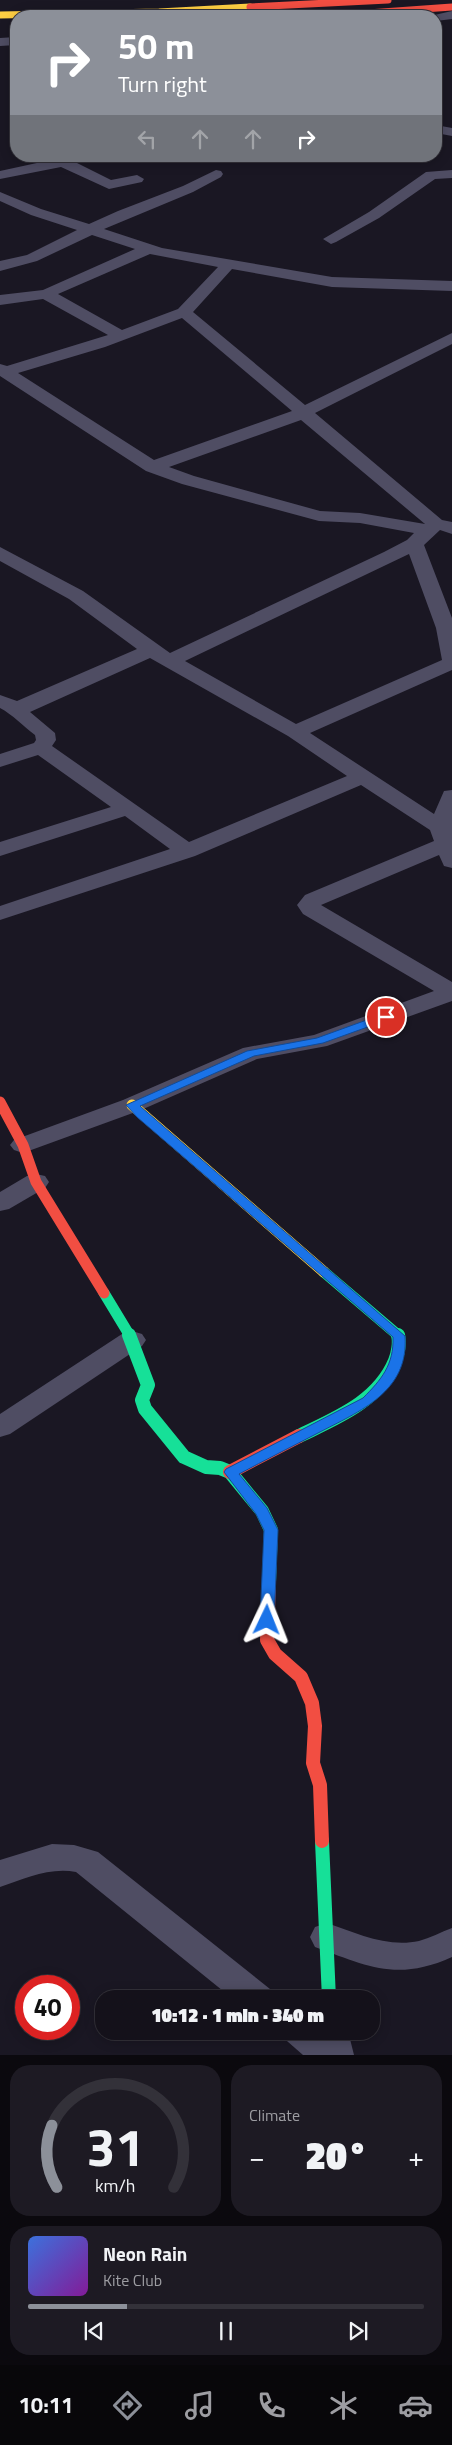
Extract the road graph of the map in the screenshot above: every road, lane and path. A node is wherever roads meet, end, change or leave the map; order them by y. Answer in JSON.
{"nodes":[{"id":1,"x":388,"y":0,"type":"edge"},
{"id":2,"x":452,"y":7,"type":"edge"},
{"id":3,"x":188,"y":10,"type":"edge"},
{"id":4,"x":406,"y":10,"type":"edge"},
{"id":5,"x":69,"y":162,"type":"edge"},
{"id":6,"x":65,"y":163,"type":"junction"},
{"id":7,"x":216,"y":174,"type":"dead end"},
{"id":8,"x":452,"y":174,"type":"edge"},
{"id":9,"x":0,"y":175,"type":"edge"},
{"id":10,"x":137,"y":179,"type":"dead end"},
{"id":11,"x":0,"y":196,"type":"edge"},
{"id":12,"x":90,"y":231,"type":"junction"},
{"id":13,"x":331,"y":239,"type":"dead end"},
{"id":14,"x":148,"y":249,"type":"junction"},
{"id":15,"x":0,"y":266,"type":"edge"},
{"id":16,"x":228,"y":266,"type":"junction"},
{"id":17,"x":452,"y":286,"type":"edge"},
{"id":18,"x":46,"y":294,"type":"junction"},
{"id":19,"x":0,"y":300,"type":"edge"},
{"id":20,"x":184,"y":312,"type":"junction"},
{"id":21,"x":121,"y":336,"type":"junction"},
{"id":22,"x":452,"y":338,"type":"edge"},
{"id":23,"x":2,"y":371,"type":"edge"},
{"id":24,"x":301,"y":412,"type":"junction"},
{"id":25,"x":152,"y":467,"type":"junction"},
{"id":26,"x":436,"y":529,"type":"edge"},
{"id":27,"x":0,"y":553,"type":"edge"},
{"id":28,"x":151,"y":650,"type":"junction"},
{"id":29,"x":169,"y":661,"type":"junction"},
{"id":30,"x":452,"y":663,"type":"edge"},
{"id":31,"x":0,"y":701,"type":"edge"},
{"id":32,"x":19,"y":709,"type":"junction"},
{"id":33,"x":294,"y":732,"type":"junction"},
{"id":34,"x":41,"y":747,"type":"junction"},
{"id":35,"x":0,"y":761,"type":"edge"},
{"id":36,"x":362,"y":777,"type":"junction"},
{"id":37,"x":452,"y":796,"type":"edge"},
{"id":38,"x":126,"y":808,"type":"junction"},
{"id":39,"x":446,"y":844,"type":"edge"},
{"id":40,"x":0,"y":850,"type":"edge"},
{"id":41,"x":187,"y":851,"type":"junction"},
{"id":42,"x":0,"y":913,"type":"edge"},
{"id":43,"x":452,"y":992,"type":"edge"},
{"id":44,"x":0,"y":1102,"type":"edge"},
{"id":45,"x":132,"y":1105,"type":"junction"},
{"id":46,"x":23,"y":1145,"type":"junction"},
{"id":47,"x":36,"y":1182,"type":"junction"},
{"id":48,"x":0,"y":1203,"type":"edge"},
{"id":49,"x":132,"y":1340,"type":"junction"},
{"id":50,"x":0,"y":1427,"type":"edge"},
{"id":51,"x":230,"y":1472,"type":"junction"},
{"id":52,"x":0,"y":1874,"type":"edge"},
{"id":53,"x":327,"y":1937,"type":"junction"},
{"id":54,"x":452,"y":1942,"type":"edge"},
{"id":55,"x":247,"y":1990,"type":"edge"},
{"id":56,"x":329,"y":1990,"type":"edge"},
{"id":57,"x":309,"y":2040,"type":"edge"},
{"id":58,"x":333,"y":2040,"type":"edge"},
{"id":59,"x":328,"y":2055,"type":"edge"},
{"id":60,"x":336,"y":2055,"type":"edge"}],
"edges":[{"from":1,"to":3,"type":"street"},
{"from":2,"to":4,"type":"street"},
{"from":5,"to":6,"type":"street"},
{"from":6,"to":9,"type":"street"},
{"from":6,"to":10,"type":"street"},
{"from":7,"to":12,"type":"street"},
{"from":8,"to":13,"type":"street"},
{"from":11,"to":12,"type":"street"},
{"from":12,"to":14,"type":"street"},
{"from":12,"to":15,"type":"street"},
{"from":14,"to":16,"type":"street"},
{"from":14,"to":18,"type":"street"},
{"from":16,"to":17,"type":"street"},
{"from":16,"to":20,"type":"street"},
{"from":18,"to":19,"type":"street"},
{"from":18,"to":21,"type":"street"},
{"from":20,"to":21,"type":"street"},
{"from":20,"to":24,"type":"street"},
{"from":21,"to":23,"type":"street"},
{"from":22,"to":24,"type":"street"},
{"from":23,"to":25,"type":"street"},
{"from":24,"to":25,"type":"street"},
{"from":24,"to":26,"type":"street"},
{"from":25,"to":26,"type":"street"},
{"from":26,"to":29,"type":"street"},
{"from":26,"to":30,"type":"street"},
{"from":27,"to":28,"type":"street"},
{"from":28,"to":29,"type":"street"},
{"from":28,"to":32,"type":"street"},
{"from":29,"to":33,"type":"street"},
{"from":30,"to":33,"type":"street"},
{"from":31,"to":32,"type":"street"},
{"from":32,"to":34,"type":"street"},
{"from":33,"to":36,"type":"street"},
{"from":34,"to":35,"type":"street"},
{"from":34,"to":38,"type":"street"},
{"from":36,"to":39,"type":"street"},
{"from":36,"to":41,"type":"street"},
{"from":37,"to":39,"type":"street"},
{"from":38,"to":40,"type":"street"},
{"from":38,"to":41,"type":"street"},
{"from":39,"to":43,"type":"street"},
{"from":41,"to":42,"type":"street"},
{"from":43,"to":45,"type":"street"},
{"from":44,"to":46,"type":"street"},
{"from":45,"to":46,"type":"street"},
{"from":45,"to":51,"type":"street"},
{"from":46,"to":47,"type":"street"},
{"from":47,"to":48,"type":"street"},
{"from":47,"to":49,"type":"street"},
{"from":49,"to":50,"type":"street"},
{"from":49,"to":51,"type":"street"},
{"from":51,"to":53,"type":"street"},
{"from":52,"to":55,"type":"street"},
{"from":53,"to":54,"type":"street"},
{"from":53,"to":56,"type":"street"},
{"from":57,"to":59,"type":"street"},
{"from":58,"to":60,"type":"street"}]}
